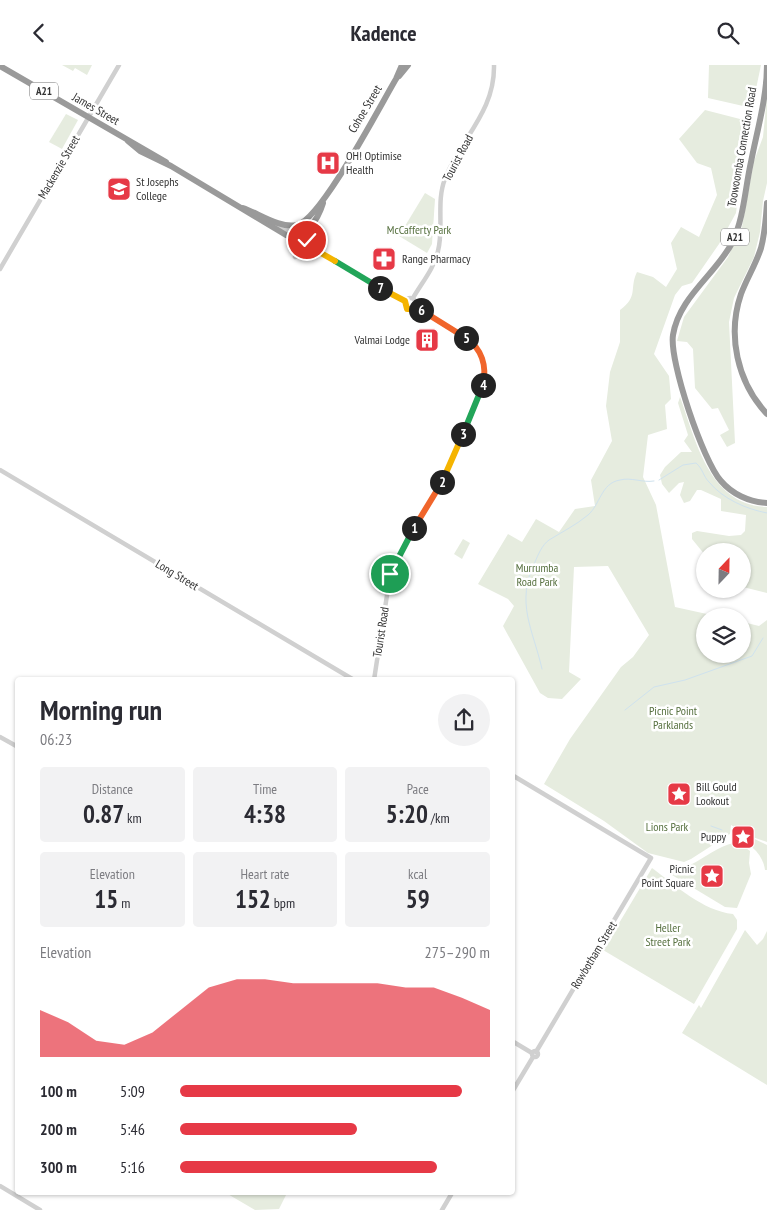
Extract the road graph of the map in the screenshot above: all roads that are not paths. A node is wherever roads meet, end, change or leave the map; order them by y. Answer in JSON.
{"nodes":[{"id":1,"x":0,"y":65,"type":"edge"},
{"id":2,"x":119,"y":65,"type":"edge"},
{"id":3,"x":402,"y":65,"type":"edge"},
{"id":4,"x":408,"y":65,"type":"edge"},
{"id":5,"x":494,"y":65,"type":"edge"},
{"id":6,"x":767,"y":65,"type":"edge"},
{"id":7,"x":396,"y":79,"type":"junction"},
{"id":8,"x":87,"y":117,"type":"junction"},
{"id":9,"x":323,"y":202,"type":"junction"},
{"id":10,"x":767,"y":203,"type":"edge"},
{"id":11,"x":243,"y":208,"type":"junction"},
{"id":12,"x":272,"y":219,"type":"junction"},
{"id":13,"x":305,"y":221,"type":"junction"},
{"id":14,"x":301,"y":234,"type":"junction"},
{"id":15,"x":307,"y":247,"type":"junction"},
{"id":16,"x":314,"y":249,"type":"junction"},
{"id":17,"x":295,"y":257,"type":"dead end"},
{"id":18,"x":0,"y":269,"type":"edge"},
{"id":19,"x":413,"y":298,"type":"junction"},
{"id":20,"x":405,"y":301,"type":"junction"},
{"id":21,"x":416,"y":306,"type":"junction"},
{"id":22,"x":767,"y":414,"type":"edge"},
{"id":23,"x":0,"y":470,"type":"edge"},
{"id":24,"x":767,"y":503,"type":"edge"},
{"id":25,"x":349,"y":677,"type":"edge"},
{"id":26,"x":373,"y":677,"type":"edge"},
{"id":27,"x":0,"y":737,"type":"edge"},
{"id":28,"x":15,"y":745,"type":"edge"},
{"id":29,"x":515,"y":777,"type":"edge"},
{"id":30,"x":515,"y":1043,"type":"edge"},
{"id":31,"x":534,"y":1054,"type":"junction"},
{"id":32,"x":515,"y":1087,"type":"edge"},
{"id":33,"x":0,"y":1186,"type":"edge"},
{"id":34,"x":451,"y":1195,"type":"edge"},
{"id":35,"x":40,"y":1210,"type":"edge"},
{"id":36,"x":442,"y":1210,"type":"edge"}],
"edges":[{"from":1,"to":8,"type":"highway","name":"James Street","number":"A21"},
{"from":2,"to":8,"type":"street","name":"Mackenzie Street"},
{"from":3,"to":7,"type":"highway","name":"Cohoe Street"},
{"from":4,"to":7,"type":"highway","name":"Cohoe Street"},
{"from":5,"to":19,"type":"street","name":"Tourist Road"},
{"from":6,"to":24,"type":"highway","name":"Toowoomba Connection Road","number":"A21"},
{"from":7,"to":9,"type":"highway","name":"Cohoe Street"},
{"from":8,"to":11,"type":"highway","name":"James Street","number":"A21"},
{"from":8,"to":18,"type":"street","name":"Mackenzie Street"},
{"from":9,"to":13,"type":"highway","name":"Cohoe Street"},
{"from":9,"to":14,"type":"highway","name":"Cohoe Street"},
{"from":10,"to":22,"type":"highway","number":"A21"},
{"from":11,"to":12,"type":"highway","name":"James Street","number":"A21"},
{"from":11,"to":14,"type":"highway","name":"James Street","number":"A21"},
{"from":12,"to":13,"type":"highway","name":"James Street","number":"A21"},
{"from":12,"to":14,"type":"street","name":"James Street"},
{"from":13,"to":14,"type":"street"},
{"from":14,"to":15,"type":"street"},
{"from":14,"to":16,"type":"street"},
{"from":15,"to":16,"type":"street"},
{"from":15,"to":17,"type":"street"},
{"from":16,"to":20,"type":"street"},
{"from":19,"to":20,"type":"street"},
{"from":19,"to":21,"type":"street"},
{"from":20,"to":21,"type":"street"},
{"from":21,"to":26,"type":"street","name":"Tourist Road"},
{"from":23,"to":25,"type":"street","name":"Long Street"},
{"from":27,"to":28,"type":"street"},
{"from":29,"to":31,"type":"street","name":"Rowbotham Street"},
{"from":30,"to":31,"type":"street"},
{"from":31,"to":32,"type":"street","name":"Rowbotham Street"},
{"from":33,"to":35,"type":"street"},
{"from":34,"to":36,"type":"street"}]}
